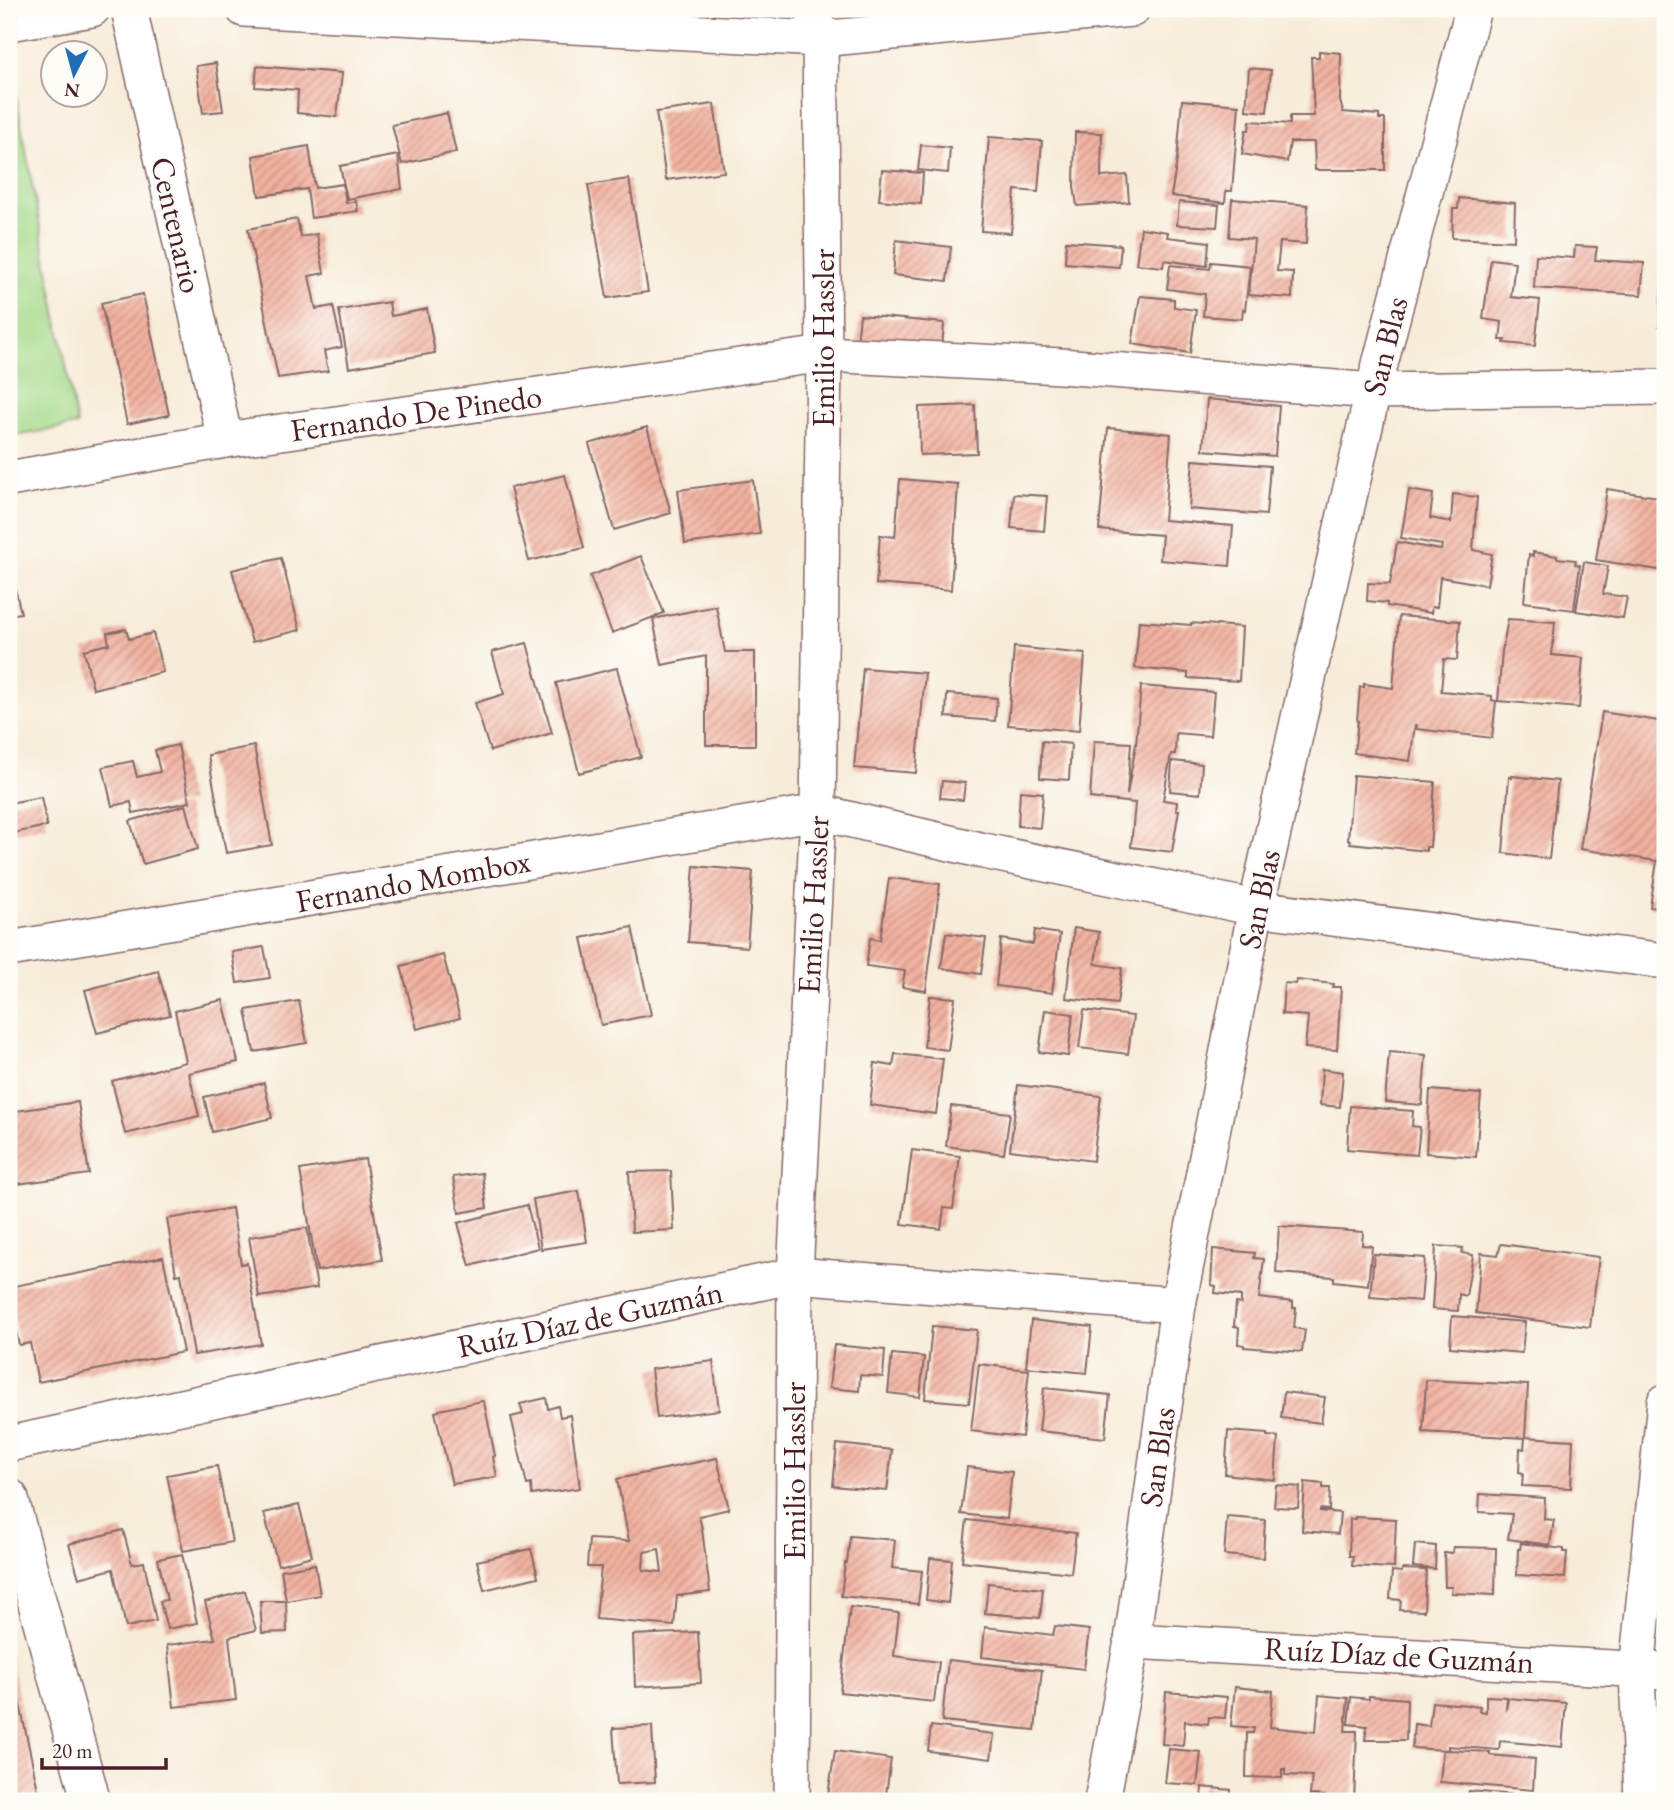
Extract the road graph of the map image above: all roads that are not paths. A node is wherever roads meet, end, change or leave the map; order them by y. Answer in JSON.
{"nodes":[{"id":1,"x":92,"y":9,"type":"edge"},
{"id":2,"x":129,"y":9,"type":"edge"},
{"id":3,"x":244,"y":9,"type":"edge"},
{"id":4,"x":1132,"y":9,"type":"edge"},
{"id":5,"x":1473,"y":9,"type":"edge"},
{"id":6,"x":9,"y":23,"type":"edge"},
{"id":7,"x":816,"y":24,"type":"edge"},
{"id":8,"x":824,"y":354,"type":"junction"},
{"id":9,"x":1665,"y":387,"type":"edge"},
{"id":10,"x":1373,"y":391,"type":"junction"},
{"id":11,"x":225,"y":440,"type":"junction"},
{"id":12,"x":9,"y":479,"type":"edge"},
{"id":13,"x":818,"y":812,"type":"junction"},
{"id":14,"x":1256,"y":908,"type":"junction"},
{"id":15,"x":9,"y":949,"type":"edge"},
{"id":16,"x":1665,"y":961,"type":"edge"},
{"id":17,"x":795,"y":1275,"type":"junction"},
{"id":18,"x":1178,"y":1305,"type":"junction"},
{"id":19,"x":1665,"y":1402,"type":"edge"},
{"id":20,"x":9,"y":1444,"type":"edge"},
{"id":21,"x":9,"y":1498,"type":"edge"},
{"id":22,"x":1132,"y":1640,"type":"junction"},
{"id":23,"x":1651,"y":1670,"type":"edge"},
{"id":24,"x":91,"y":1801,"type":"edge"},
{"id":25,"x":792,"y":1801,"type":"edge"},
{"id":26,"x":1102,"y":1801,"type":"edge"},
{"id":27,"x":1642,"y":1801,"type":"edge"}],
"edges":[{"from":1,"to":6,"type":"street"},
{"from":2,"to":11,"type":"street","name":"Centenario"},
{"from":3,"to":7,"type":"street"},
{"from":4,"to":7,"type":"street"},
{"from":5,"to":10,"type":"street","name":"San Blas"},
{"from":7,"to":8,"type":"street","name":"Emilio Hassler"},
{"from":8,"to":10,"type":"street","name":"Fernando De Pinedo"},
{"from":8,"to":11,"type":"street","name":"Fernando De Pinedo"},
{"from":8,"to":13,"type":"street","name":"Emilio Hassler"},
{"from":9,"to":10,"type":"street","name":"Fernando De Pinedo"},
{"from":10,"to":14,"type":"street","name":"San Blas"},
{"from":11,"to":12,"type":"street","name":"Fernando De Pinedo"},
{"from":13,"to":14,"type":"street"},
{"from":13,"to":15,"type":"street","name":"Fernando Mombox"},
{"from":13,"to":17,"type":"street","name":"Emilio Hassler"},
{"from":14,"to":16,"type":"street"},
{"from":14,"to":18,"type":"street","name":"San Blas"},
{"from":17,"to":18,"type":"street","name":"Ruíz Díaz de Guzmán"},
{"from":17,"to":20,"type":"street","name":"Ruíz Díaz de Guzmán"},
{"from":17,"to":25,"type":"street","name":"Emilio Hassler"},
{"from":18,"to":22,"type":"street","name":"San Blas"},
{"from":19,"to":23,"type":"street"},
{"from":21,"to":24,"type":"street"},
{"from":22,"to":23,"type":"street","name":"Ruíz Díaz de Guzmán"},
{"from":22,"to":26,"type":"street","name":"San Blas"},
{"from":23,"to":27,"type":"street"}]}
